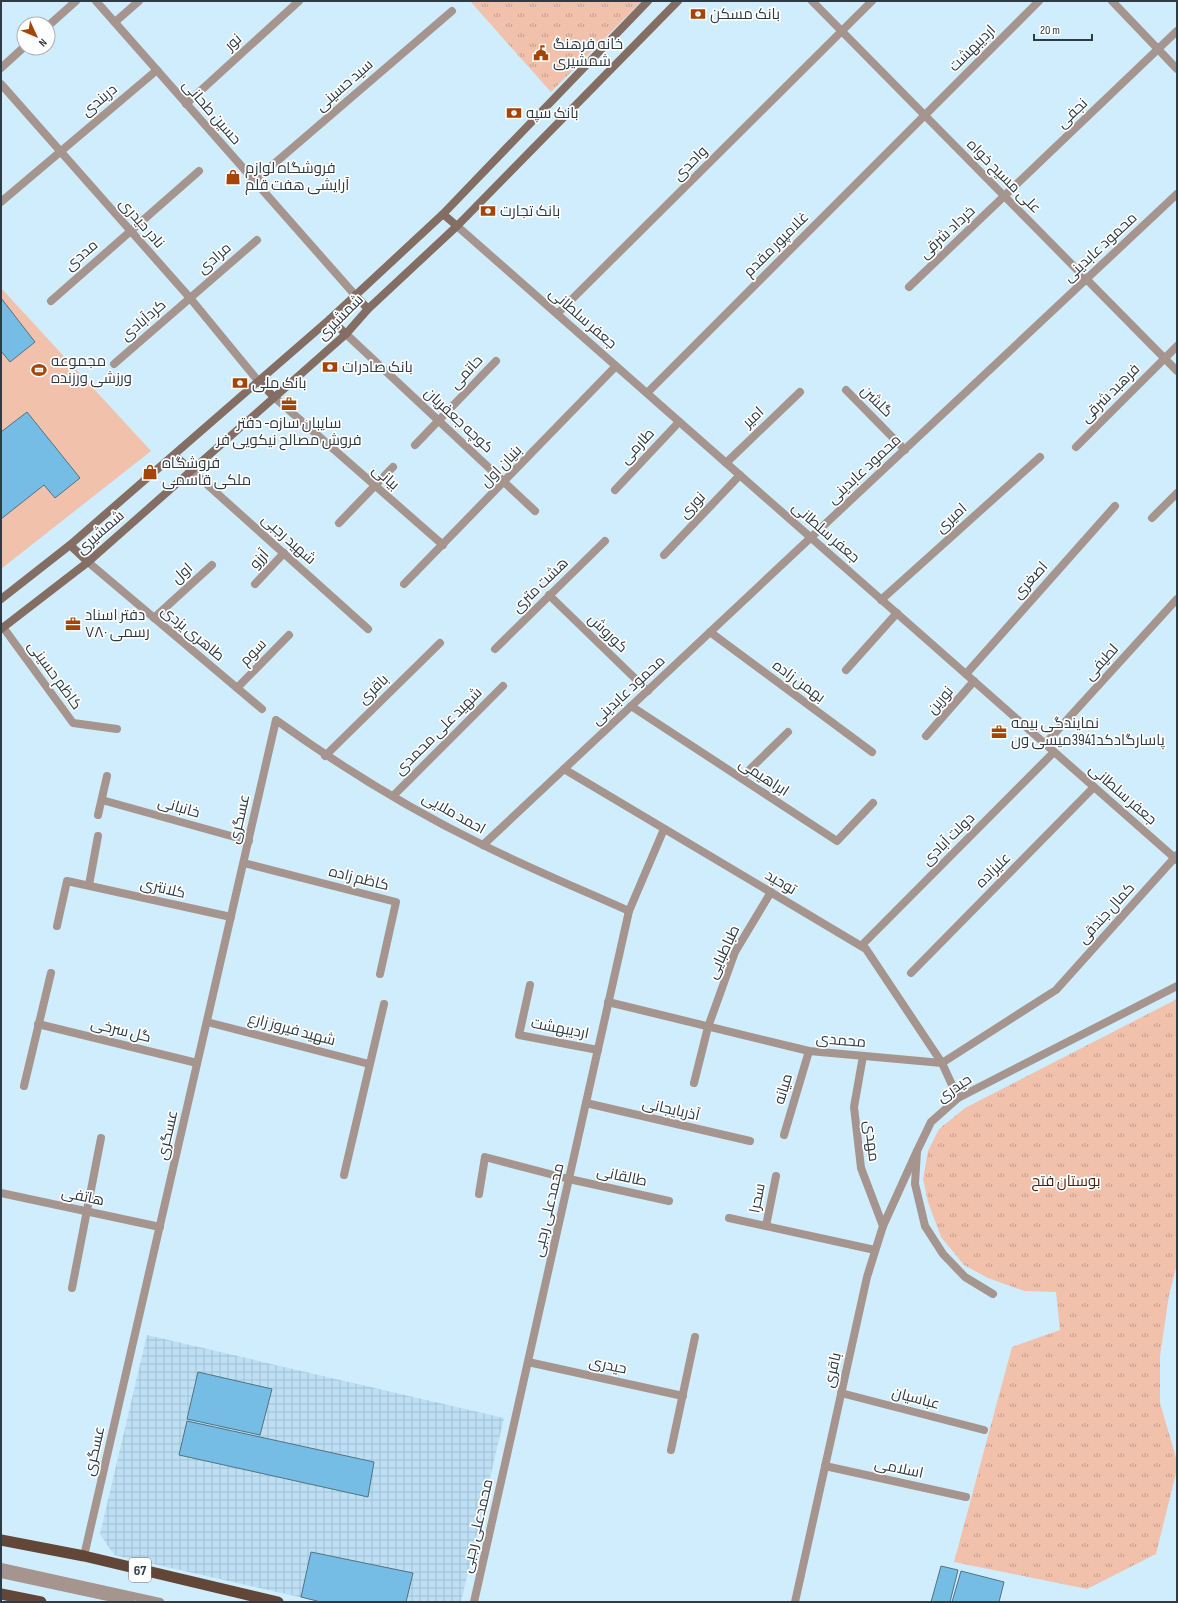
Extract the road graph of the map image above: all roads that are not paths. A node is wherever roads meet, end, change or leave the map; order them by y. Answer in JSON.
{"nodes":[{"id":1,"x":76,"y":1,"type":"edge"},
{"id":2,"x":96,"y":1,"type":"edge"},
{"id":3,"x":139,"y":1,"type":"edge"},
{"id":4,"x":299,"y":1,"type":"edge"},
{"id":5,"x":648,"y":1,"type":"edge"},
{"id":6,"x":678,"y":1,"type":"edge"},
{"id":7,"x":812,"y":1,"type":"edge"},
{"id":8,"x":872,"y":1,"type":"edge"},
{"id":9,"x":1039,"y":1,"type":"edge"},
{"id":10,"x":1112,"y":1,"type":"edge"},
{"id":11,"x":452,"y":11,"type":"dead end"},
{"id":12,"x":56,"y":19,"type":"edge"},
{"id":13,"x":115,"y":22,"type":"junction"},
{"id":14,"x":842,"y":31,"type":"junction"},
{"id":15,"x":1177,"y":31,"type":"edge"},
{"id":16,"x":1159,"y":49,"type":"junction"},
{"id":17,"x":16,"y":54,"type":"edge"},
{"id":18,"x":1,"y":68,"type":"edge"},
{"id":19,"x":1177,"y":69,"type":"edge"},
{"id":20,"x":157,"y":70,"type":"junction"},
{"id":21,"x":1,"y":84,"type":"edge"},
{"id":22,"x":186,"y":104,"type":"junction"},
{"id":23,"x":925,"y":115,"type":"junction"},
{"id":24,"x":60,"y":151,"type":"junction"},
{"id":25,"x":199,"y":171,"type":"dead end"},
{"id":26,"x":254,"y":181,"type":"junction"},
{"id":27,"x":1177,"y":194,"type":"edge"},
{"id":28,"x":1005,"y":197,"type":"junction"},
{"id":29,"x":1,"y":202,"type":"edge"},
{"id":30,"x":443,"y":214,"type":"junction"},
{"id":31,"x":457,"y":226,"type":"junction"},
{"id":32,"x":130,"y":231,"type":"junction"},
{"id":33,"x":257,"y":240,"type":"dead end"},
{"id":34,"x":1087,"y":279,"type":"junction"},
{"id":35,"x":909,"y":287,"type":"dead end"},
{"id":36,"x":355,"y":295,"type":"junction"},
{"id":37,"x":190,"y":298,"type":"junction"},
{"id":38,"x":51,"y":301,"type":"dead end"},
{"id":39,"x":368,"y":309,"type":"junction"},
{"id":40,"x":557,"y":314,"type":"junction"},
{"id":41,"x":330,"y":319,"type":"junction"},
{"id":42,"x":346,"y":334,"type":"junction"},
{"id":43,"x":1177,"y":346,"type":"edge"},
{"id":44,"x":1164,"y":358,"type":"junction"},
{"id":45,"x":496,"y":361,"type":"dead end"},
{"id":46,"x":114,"y":364,"type":"dead end"},
{"id":47,"x":616,"y":366,"type":"junction"},
{"id":48,"x":1177,"y":371,"type":"edge"},
{"id":49,"x":259,"y":382,"type":"junction"},
{"id":50,"x":846,"y":390,"type":"dead end"},
{"id":51,"x":800,"y":392,"type":"dead end"},
{"id":52,"x":646,"y":393,"type":"junction"},
{"id":53,"x":274,"y":397,"type":"junction"},
{"id":54,"x":440,"y":420,"type":"junction"},
{"id":55,"x":679,"y":422,"type":"junction"},
{"id":56,"x":415,"y":445,"type":"dead end"},
{"id":57,"x":1076,"y":447,"type":"dead end"},
{"id":58,"x":905,"y":450,"type":"junction"},
{"id":59,"x":174,"y":455,"type":"junction"},
{"id":60,"x":1040,"y":457,"type":"dead end"},
{"id":61,"x":726,"y":463,"type":"junction"},
{"id":62,"x":393,"y":467,"type":"dead end"},
{"id":63,"x":191,"y":470,"type":"junction"},
{"id":64,"x":740,"y":475,"type":"junction"},
{"id":65,"x":505,"y":482,"type":"junction"},
{"id":66,"x":375,"y":486,"type":"junction"},
{"id":67,"x":615,"y":490,"type":"dead end"},
{"id":68,"x":1177,"y":493,"type":"edge"},
{"id":69,"x":1115,"y":506,"type":"dead end"},
{"id":70,"x":535,"y":510,"type":"dead end"},
{"id":71,"x":1152,"y":518,"type":"dead end"},
{"id":72,"x":339,"y":522,"type":"dead end"},
{"id":73,"x":811,"y":538,"type":"junction"},
{"id":74,"x":605,"y":541,"type":"dead end"},
{"id":75,"x":70,"y":545,"type":"junction"},
{"id":76,"x":444,"y":545,"type":"junction"},
{"id":77,"x":284,"y":553,"type":"junction"},
{"id":78,"x":664,"y":555,"type":"dead end"},
{"id":79,"x":88,"y":562,"type":"junction"},
{"id":80,"x":212,"y":565,"type":"dead end"},
{"id":81,"x":255,"y":584,"type":"dead end"},
{"id":82,"x":404,"y":584,"type":"dead end"},
{"id":83,"x":549,"y":595,"type":"junction"},
{"id":84,"x":1,"y":599,"type":"edge"},
{"id":85,"x":1177,"y":599,"type":"edge"},
{"id":86,"x":881,"y":600,"type":"junction"},
{"id":87,"x":897,"y":613,"type":"junction"},
{"id":88,"x":154,"y":618,"type":"junction"},
{"id":89,"x":2,"y":627,"type":"edge"},
{"id":90,"x":368,"y":629,"type":"dead end"},
{"id":91,"x":710,"y":632,"type":"junction"},
{"id":92,"x":289,"y":635,"type":"dead end"},
{"id":93,"x":440,"y":643,"type":"dead end"},
{"id":94,"x":495,"y":649,"type":"dead end"},
{"id":95,"x":846,"y":670,"type":"dead end"},
{"id":96,"x":966,"y":674,"type":"junction"},
{"id":97,"x":974,"y":681,"type":"junction"},
{"id":98,"x":503,"y":686,"type":"dead end"},
{"id":99,"x":237,"y":688,"type":"junction"},
{"id":100,"x":648,"y":691,"type":"junction"},
{"id":101,"x":632,"y":706,"type":"junction"},
{"id":102,"x":262,"y":709,"type":"dead end"},
{"id":103,"x":276,"y":720,"type":"joint"},
{"id":104,"x":117,"y":729,"type":"dead end"},
{"id":105,"x":788,"y":732,"type":"dead end"},
{"id":106,"x":926,"y":736,"type":"dead end"},
{"id":107,"x":1045,"y":744,"type":"junction"},
{"id":108,"x":872,"y":752,"type":"dead end"},
{"id":109,"x":1054,"y":752,"type":"junction"},
{"id":110,"x":325,"y":756,"type":"junction"},
{"id":111,"x":564,"y":769,"type":"junction"},
{"id":112,"x":107,"y":776,"type":"dead end"},
{"id":113,"x":741,"y":778,"type":"junction"},
{"id":114,"x":1094,"y":787,"type":"junction"},
{"id":115,"x":393,"y":796,"type":"junction"},
{"id":116,"x":102,"y":800,"type":"junction"},
{"id":117,"x":874,"y":803,"type":"dead end"},
{"id":118,"x":98,"y":815,"type":"dead end"},
{"id":119,"x":664,"y":829,"type":"junction"},
{"id":120,"x":98,"y":836,"type":"dead end"},
{"id":121,"x":249,"y":841,"type":"junction"},
{"id":122,"x":483,"y":845,"type":"junction"},
{"id":123,"x":1176,"y":858,"type":"edge"},
{"id":124,"x":244,"y":862,"type":"junction"},
{"id":125,"x":89,"y":886,"type":"junction"},
{"id":126,"x":771,"y":892,"type":"junction"},
{"id":127,"x":629,"y":911,"type":"junction"},
{"id":128,"x":231,"y":917,"type":"junction"},
{"id":129,"x":57,"y":926,"type":"dead end"},
{"id":130,"x":861,"y":946,"type":"junction"},
{"id":131,"x":911,"y":972,"type":"dead end"},
{"id":132,"x":51,"y":973,"type":"dead end"},
{"id":133,"x":380,"y":974,"type":"dead end"},
{"id":134,"x":530,"y":985,"type":"dead end"},
{"id":135,"x":1177,"y":986,"type":"edge"},
{"id":136,"x":608,"y":1002,"type":"junction"},
{"id":137,"x":384,"y":1004,"type":"dead end"},
{"id":138,"x":207,"y":1022,"type":"junction"},
{"id":139,"x":38,"y":1024,"type":"junction"},
{"id":140,"x":708,"y":1027,"type":"junction"},
{"id":141,"x":598,"y":1050,"type":"junction"},
{"id":142,"x":809,"y":1051,"type":"junction"},
{"id":143,"x":864,"y":1056,"type":"junction"},
{"id":144,"x":198,"y":1063,"type":"junction"},
{"id":145,"x":942,"y":1063,"type":"junction"},
{"id":146,"x":369,"y":1064,"type":"junction"},
{"id":147,"x":694,"y":1083,"type":"dead end"},
{"id":148,"x":24,"y":1086,"type":"dead end"},
{"id":149,"x":958,"y":1098,"type":"junction"},
{"id":150,"x":586,"y":1103,"type":"junction"},
{"id":151,"x":784,"y":1135,"type":"dead end"},
{"id":152,"x":101,"y":1138,"type":"dead end"},
{"id":153,"x":750,"y":1141,"type":"dead end"},
{"id":154,"x":917,"y":1151,"type":"junction"},
{"id":155,"x":344,"y":1176,"type":"dead end"},
{"id":156,"x":776,"y":1176,"type":"dead end"},
{"id":157,"x":569,"y":1179,"type":"junction"},
{"id":158,"x":1,"y":1193,"type":"edge"},
{"id":159,"x":479,"y":1194,"type":"dead end"},
{"id":160,"x":669,"y":1201,"type":"dead end"},
{"id":161,"x":87,"y":1211,"type":"junction"},
{"id":162,"x":729,"y":1218,"type":"dead end"},
{"id":163,"x":766,"y":1226,"type":"junction"},
{"id":164,"x":883,"y":1226,"type":"junction"},
{"id":165,"x":160,"y":1227,"type":"junction"},
{"id":166,"x":875,"y":1250,"type":"junction"},
{"id":167,"x":72,"y":1288,"type":"dead end"},
{"id":168,"x":993,"y":1294,"type":"dead end"},
{"id":169,"x":695,"y":1337,"type":"dead end"},
{"id":170,"x":528,"y":1362,"type":"junction"},
{"id":171,"x":842,"y":1393,"type":"junction"},
{"id":172,"x":683,"y":1396,"type":"junction"},
{"id":173,"x":984,"y":1430,"type":"dead end"},
{"id":174,"x":671,"y":1450,"type":"dead end"},
{"id":175,"x":825,"y":1466,"type":"junction"},
{"id":176,"x":966,"y":1497,"type":"dead end"},
{"id":177,"x":1,"y":1540,"type":"edge"},
{"id":178,"x":84,"y":1556,"type":"junction"},
{"id":179,"x":1,"y":1567,"type":"edge"},
{"id":180,"x":1,"y":1574,"type":"edge"},
{"id":181,"x":1,"y":1594,"type":"edge"},
{"id":182,"x":41,"y":1602,"type":"edge"},
{"id":183,"x":131,"y":1602,"type":"edge"},
{"id":184,"x":160,"y":1602,"type":"edge"},
{"id":185,"x":278,"y":1602,"type":"edge"},
{"id":186,"x":474,"y":1602,"type":"edge"},
{"id":187,"x":795,"y":1602,"type":"edge"}],
"edges":[{"from":1,"to":12,"type":"street"},
{"from":2,"to":13,"type":"street","name":"حسین طحانی"},
{"from":3,"to":13,"type":"street"},
{"from":4,"to":22,"type":"street","name":"نور"},
{"from":5,"to":30,"type":"main road","name":"شمشیری"},
{"from":6,"to":31,"type":"main road","name":"شمشیری"},
{"from":7,"to":14,"type":"street","name":"علی مسیح خواه"},
{"from":8,"to":14,"type":"street","name":"واحدی"},
{"from":9,"to":23,"type":"street","name":"اردیبهشت"},
{"from":10,"to":16,"type":"street"},
{"from":11,"to":26,"type":"street","name":"سید حسینی"},
{"from":13,"to":20,"type":"street","name":"حسین طحانی"},
{"from":14,"to":23,"type":"street","name":"علی مسیح خواه"},
{"from":14,"to":40,"type":"street","name":"واحدی"},
{"from":15,"to":16,"type":"street","name":"نجفی"},
{"from":16,"to":19,"type":"street"},
{"from":16,"to":28,"type":"street","name":"نجفی"},
{"from":17,"to":18,"type":"street"},
{"from":20,"to":22,"type":"street","name":"حسین طحانی"},
{"from":20,"to":24,"type":"street","name":"دربندی"},
{"from":21,"to":24,"type":"street","name":"نادر حیدری"},
{"from":22,"to":26,"type":"street","name":"حسین طحانی"},
{"from":23,"to":28,"type":"street","name":"علی مسیح خواه"},
{"from":23,"to":52,"type":"street","name":"غلامپور مقدم"},
{"from":24,"to":29,"type":"street","name":"دربندی"},
{"from":24,"to":32,"type":"street","name":"نادر حیدری"},
{"from":25,"to":32,"type":"street","name":"مددی"},
{"from":26,"to":36,"type":"street","name":"حسین طحانی"},
{"from":27,"to":34,"type":"street","name":"محمود عابدینی"},
{"from":28,"to":34,"type":"street","name":"علی مسیح خواه"},
{"from":28,"to":35,"type":"street","name":"خرداد شرقی"},
{"from":30,"to":31,"type":"main road"},
{"from":30,"to":36,"type":"main road","name":"شمشیری"},
{"from":31,"to":39,"type":"main road","name":"شمشیری"},
{"from":31,"to":40,"type":"street","name":"جعفر سلطانی"},
{"from":32,"to":37,"type":"street","name":"نادر حیدری"},
{"from":32,"to":38,"type":"street","name":"مددی"},
{"from":33,"to":37,"type":"street","name":"مرادی"},
{"from":34,"to":44,"type":"street","name":"علی مسیح خواه"},
{"from":34,"to":58,"type":"street","name":"محمود عابدینی"},
{"from":36,"to":39,"type":"main road"},
{"from":36,"to":41,"type":"main road","name":"شمشیری"},
{"from":37,"to":46,"type":"street","name":"کردآبادی"},
{"from":37,"to":49,"type":"street","name":"نادر حیدری"},
{"from":39,"to":42,"type":"main road","name":"شمشیری"},
{"from":40,"to":47,"type":"street","name":"جعفر سلطانی"},
{"from":41,"to":42,"type":"main road"},
{"from":41,"to":49,"type":"main road","name":"شمشیری"},
{"from":42,"to":53,"type":"main road","name":"شمشیری"},
{"from":42,"to":54,"type":"street","name":"کوچه جعفریان"},
{"from":43,"to":44,"type":"street","name":"فرهبد شرقی"},
{"from":44,"to":48,"type":"street","name":"علی مسیح خواه"},
{"from":44,"to":57,"type":"street","name":"فرهبد شرقی"},
{"from":45,"to":54,"type":"street","name":"حاتمی"},
{"from":47,"to":52,"type":"street","name":"جعفر سلطانی"},
{"from":47,"to":65,"type":"street","name":"بنیان اول"},
{"from":49,"to":53,"type":"main road"},
{"from":49,"to":59,"type":"main road","name":"شمشیری"},
{"from":50,"to":58,"type":"street","name":"گلشن"},
{"from":51,"to":61,"type":"street","name":"امیر"},
{"from":52,"to":55,"type":"street","name":"جعفر سلطانی"},
{"from":53,"to":63,"type":"main road","name":"شمشیری"},
{"from":53,"to":66,"type":"street","name":"بیانی"},
{"from":54,"to":56,"type":"street","name":"حاتمی"},
{"from":54,"to":65,"type":"street","name":"کوچه جعفریان"},
{"from":55,"to":61,"type":"street","name":"جعفر سلطانی"},
{"from":55,"to":67,"type":"street","name":"طارمی"},
{"from":58,"to":73,"type":"street","name":"محمود عابدینی"},
{"from":59,"to":63,"type":"main road"},
{"from":59,"to":75,"type":"main road","name":"شمشیری"},
{"from":60,"to":86,"type":"street","name":"امیری"},
{"from":61,"to":64,"type":"street","name":"جعفر سلطانی"},
{"from":62,"to":66,"type":"street"},
{"from":63,"to":77,"type":"street","name":"شهید رجبی"},
{"from":63,"to":79,"type":"main road","name":"شمشیری"},
{"from":64,"to":73,"type":"street","name":"جعفر سلطانی"},
{"from":64,"to":78,"type":"street","name":"نوری"},
{"from":65,"to":70,"type":"street","name":"کوچه جعفریان"},
{"from":65,"to":76,"type":"street","name":"بنیان اول"},
{"from":66,"to":72,"type":"street"},
{"from":66,"to":76,"type":"street","name":"بیانی"},
{"from":68,"to":71,"type":"street"},
{"from":69,"to":96,"type":"street","name":"اصغری"},
{"from":73,"to":86,"type":"street","name":"جعفر سلطانی"},
{"from":73,"to":91,"type":"street","name":"محمود عابدینی"},
{"from":74,"to":83,"type":"street","name":"هشت متری"},
{"from":75,"to":79,"type":"main road"},
{"from":75,"to":84,"type":"main road","name":"شمشیری"},
{"from":76,"to":82,"type":"street","name":"بنیان اول"},
{"from":77,"to":81,"type":"street","name":"آرزو"},
{"from":77,"to":90,"type":"street","name":"شهید رجبی"},
{"from":79,"to":88,"type":"street","name":"طاهری یزدی"},
{"from":79,"to":89,"type":"main road","name":"شمشیری"},
{"from":80,"to":88,"type":"street","name":"اول"},
{"from":83,"to":94,"type":"street","name":"هشت متری"},
{"from":83,"to":100,"type":"street","name":"کوروش"},
{"from":85,"to":107,"type":"street","name":"لطیفی"},
{"from":86,"to":87,"type":"street","name":"جعفر سلطانی"},
{"from":87,"to":95,"type":"street"},
{"from":87,"to":96,"type":"street","name":"جعفر سلطانی"},
{"from":88,"to":99,"type":"street","name":"طاهری یزدی"},
{"from":89,"to":104,"type":"street","name":"کاظم حسینی"},
{"from":91,"to":100,"type":"street","name":"محمود عابدینی"},
{"from":91,"to":108,"type":"street","name":"بهمن زاده"},
{"from":92,"to":99,"type":"street","name":"سوم"},
{"from":93,"to":110,"type":"street","name":"باقری"},
{"from":96,"to":97,"type":"street","name":"جعفر سلطانی"},
{"from":97,"to":106,"type":"street","name":"نورین"},
{"from":97,"to":107,"type":"street","name":"جعفر سلطانی"},
{"from":98,"to":115,"type":"street","name":"شهید علی محمدی"},
{"from":99,"to":102,"type":"street","name":"طاهری یزدی"},
{"from":100,"to":101,"type":"street","name":"محمود عابدینی"},
{"from":101,"to":111,"type":"street","name":"محمود عابدینی"},
{"from":101,"to":113,"type":"street","name":"ابراهیمی"},
{"from":103,"to":110,"type":"street","name":"احمد ملایی"},
{"from":103,"to":121,"type":"street","name":"عسگری"},
{"from":105,"to":113,"type":"street"},
{"from":107,"to":109,"type":"street","name":"جعفر سلطانی"},
{"from":109,"to":114,"type":"street","name":"جعفر سلطانی"},
{"from":109,"to":130,"type":"street","name":"دولت آبادی"},
{"from":110,"to":115,"type":"street","name":"احمد ملایی"},
{"from":111,"to":119,"type":"street","name":"توحید"},
{"from":111,"to":122,"type":"street","name":"محمود عابدینی"},
{"from":112,"to":116,"type":"street"},
{"from":113,"to":117,"type":"street","name":"ابراهیمی"},
{"from":114,"to":123,"type":"street","name":"جعفر سلطانی"},
{"from":114,"to":131,"type":"street","name":"علیزاده"},
{"from":115,"to":122,"type":"street","name":"احمد ملایی"},
{"from":116,"to":118,"type":"street"},
{"from":116,"to":121,"type":"street","name":"خانبانی"},
{"from":119,"to":126,"type":"street","name":"توحید"},
{"from":119,"to":127,"type":"street","name":"محمدعلی رجبی"},
{"from":120,"to":125,"type":"street"},
{"from":121,"to":124,"type":"street","name":"عسگری"},
{"from":122,"to":127,"type":"street","name":"احمد ملایی"},
{"from":123,"to":145,"type":"street","name":"کمال جندقی"},
{"from":124,"to":128,"type":"street","name":"عسگری"},
{"from":124,"to":133,"type":"street","name":"کاظم زاده"},
{"from":125,"to":128,"type":"street","name":"کلانتری"},
{"from":125,"to":129,"type":"street","name":"کلانتری"},
{"from":126,"to":130,"type":"street","name":"توحید"},
{"from":126,"to":140,"type":"street","name":"طباطبایی"},
{"from":127,"to":136,"type":"street","name":"محمدعلی رجبی"},
{"from":128,"to":138,"type":"street","name":"عسگری"},
{"from":130,"to":145,"type":"street","name":"توحید"},
{"from":132,"to":139,"type":"street"},
{"from":134,"to":141,"type":"street","name":"اردیبهشت"},
{"from":135,"to":149,"type":"street","name":"حیدری"},
{"from":136,"to":140,"type":"street","name":"محمدی"},
{"from":136,"to":141,"type":"street","name":"محمدعلی رجبی"},
{"from":137,"to":146,"type":"street"},
{"from":138,"to":144,"type":"street","name":"عسگری"},
{"from":138,"to":146,"type":"street","name":"شهید فیروز زارع"},
{"from":139,"to":144,"type":"street","name":"گل سرخی"},
{"from":139,"to":148,"type":"street"},
{"from":140,"to":142,"type":"street","name":"محمدی"},
{"from":140,"to":147,"type":"street","name":"طباطبایی"},
{"from":141,"to":150,"type":"street","name":"محمدعلی رجبی"},
{"from":142,"to":143,"type":"street","name":"محمدی"},
{"from":142,"to":151,"type":"street","name":"میانه"},
{"from":143,"to":145,"type":"street","name":"محمدی"},
{"from":143,"to":164,"type":"street","name":"مهدی"},
{"from":144,"to":165,"type":"street","name":"عسگری"},
{"from":145,"to":149,"type":"street","name":"توحید"},
{"from":146,"to":155,"type":"street"},
{"from":149,"to":154,"type":"street","name":"حیدری"},
{"from":150,"to":153,"type":"street","name":"آذربایجانی"},
{"from":150,"to":157,"type":"street","name":"محمدعلی رجبی"},
{"from":152,"to":161,"type":"street"},
{"from":154,"to":164,"type":"street","name":"باقری"},
{"from":154,"to":168,"type":"street","name":"حیدری"},
{"from":156,"to":163,"type":"street","name":"سحرا"},
{"from":157,"to":159,"type":"street","name":"طالقانی"},
{"from":157,"to":160,"type":"street","name":"طالقانی"},
{"from":157,"to":170,"type":"street","name":"محمدعلی رجبی"},
{"from":158,"to":161,"type":"street","name":"هاتفی"},
{"from":161,"to":165,"type":"street","name":"هاتفی"},
{"from":161,"to":167,"type":"street"},
{"from":162,"to":163,"type":"street"},
{"from":163,"to":166,"type":"street"},
{"from":164,"to":166,"type":"street","name":"باقری"},
{"from":165,"to":178,"type":"street","name":"عسگری"},
{"from":166,"to":171,"type":"street","name":"باقری"},
{"from":169,"to":172,"type":"street"},
{"from":170,"to":172,"type":"street","name":"حیدری"},
{"from":170,"to":186,"type":"street","name":"محمدعلی رجبی"},
{"from":171,"to":173,"type":"street","name":"عباسیان"},
{"from":171,"to":175,"type":"street","name":"باقری"},
{"from":172,"to":174,"type":"street"},
{"from":175,"to":176,"type":"street","name":"اسلامی"},
{"from":175,"to":187,"type":"street","name":"باقری"},
{"from":177,"to":178,"type":"highway","number":"67"},
{"from":178,"to":185,"type":"highway","number":"67"},
{"from":179,"to":184,"type":"street"},
{"from":180,"to":183,"type":"street"},
{"from":181,"to":182,"type":"highway"}]}
